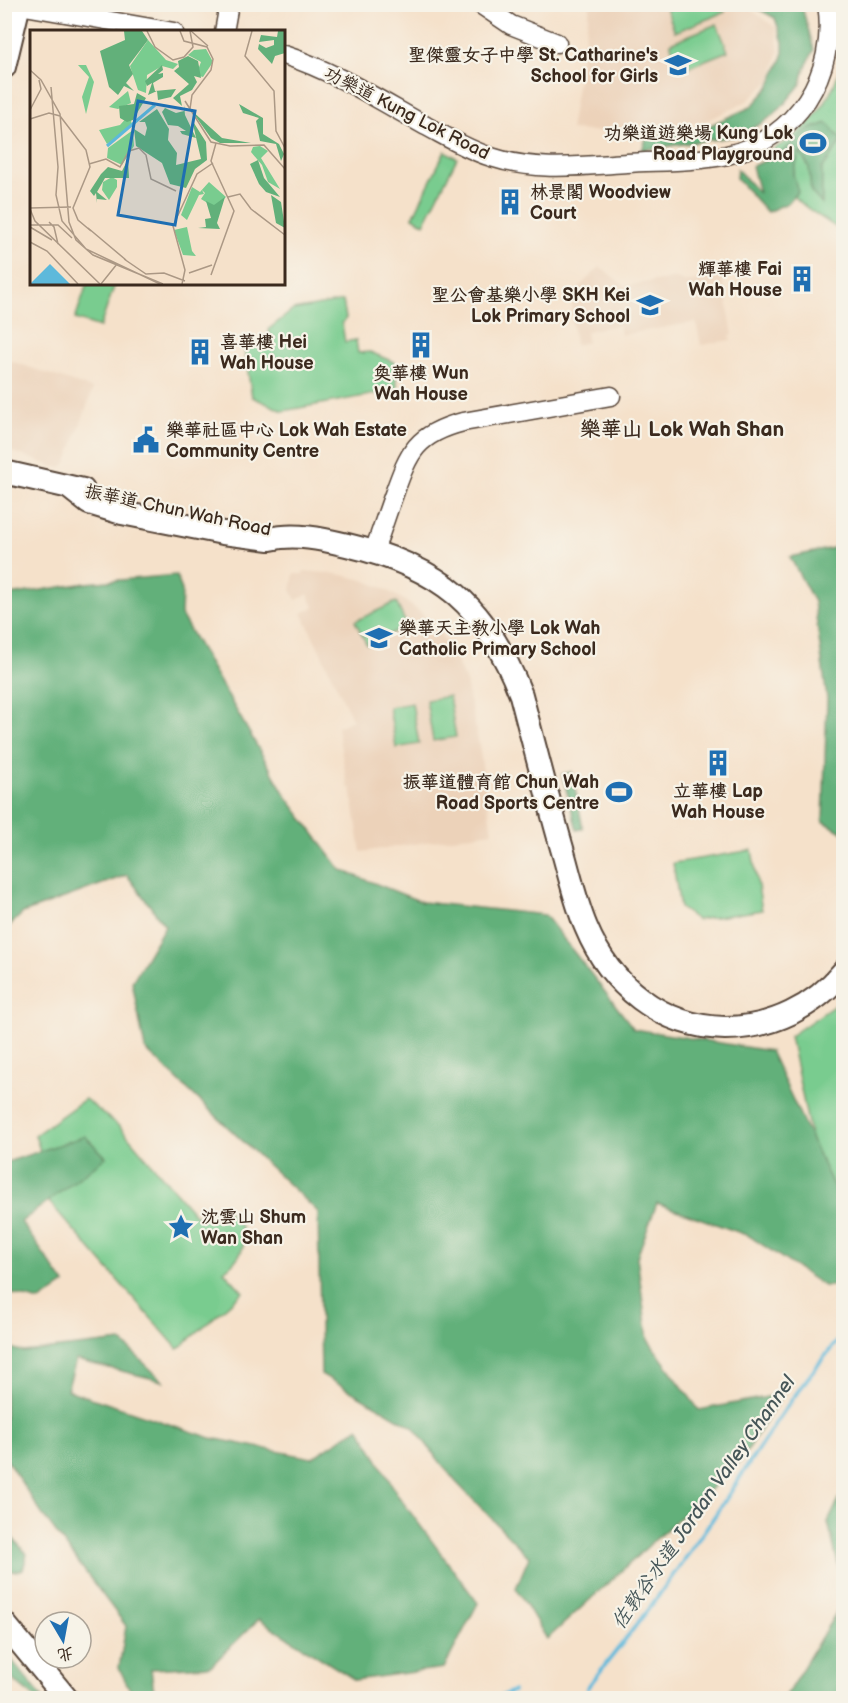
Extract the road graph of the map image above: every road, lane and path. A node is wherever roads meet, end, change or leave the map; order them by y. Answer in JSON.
{"nodes":[{"id":1,"x":229,"y":4,"type":"edge"},
{"id":2,"x":480,"y":4,"type":"edge"},
{"id":3,"x":827,"y":4,"type":"edge"},
{"id":4,"x":19,"y":5,"type":"edge"},
{"id":5,"x":163,"y":30,"type":"edge"},
{"id":6,"x":224,"y":30,"type":"edge"},
{"id":7,"x":557,"y":43,"type":"dead end"},
{"id":8,"x":285,"y":55,"type":"edge"},
{"id":9,"x":4,"y":67,"type":"edge"},
{"id":10,"x":611,"y":396,"type":"dead end"},
{"id":11,"x":4,"y":461,"type":"edge"},
{"id":12,"x":4,"y":472,"type":"edge"},
{"id":13,"x":60,"y":485,"type":"junction"},
{"id":14,"x":374,"y":551,"type":"junction"},
{"id":15,"x":843,"y":971,"type":"edge"},
{"id":16,"x":4,"y":1623,"type":"edge"},
{"id":17,"x":66,"y":1698,"type":"edge"}],
"edges":[{"from":1,"to":6,"type":"street"},
{"from":2,"to":7,"type":"street"},
{"from":3,"to":8,"type":"street","name":"功樂道 Kung Lok Road"},
{"from":4,"to":5,"type":"street"},
{"from":4,"to":9,"type":"main road"},
{"from":10,"to":14,"type":"street"},
{"from":11,"to":13,"type":"main road","name":"振華道 Chun Wah Road"},
{"from":12,"to":13,"type":"main road","name":"振華道 Chun Wah Road"},
{"from":13,"to":14,"type":"main road","name":"振華道 Chun Wah Road"},
{"from":14,"to":15,"type":"main road","name":"振華道 Chun Wah Road"},
{"from":16,"to":17,"type":"main road"}]}
